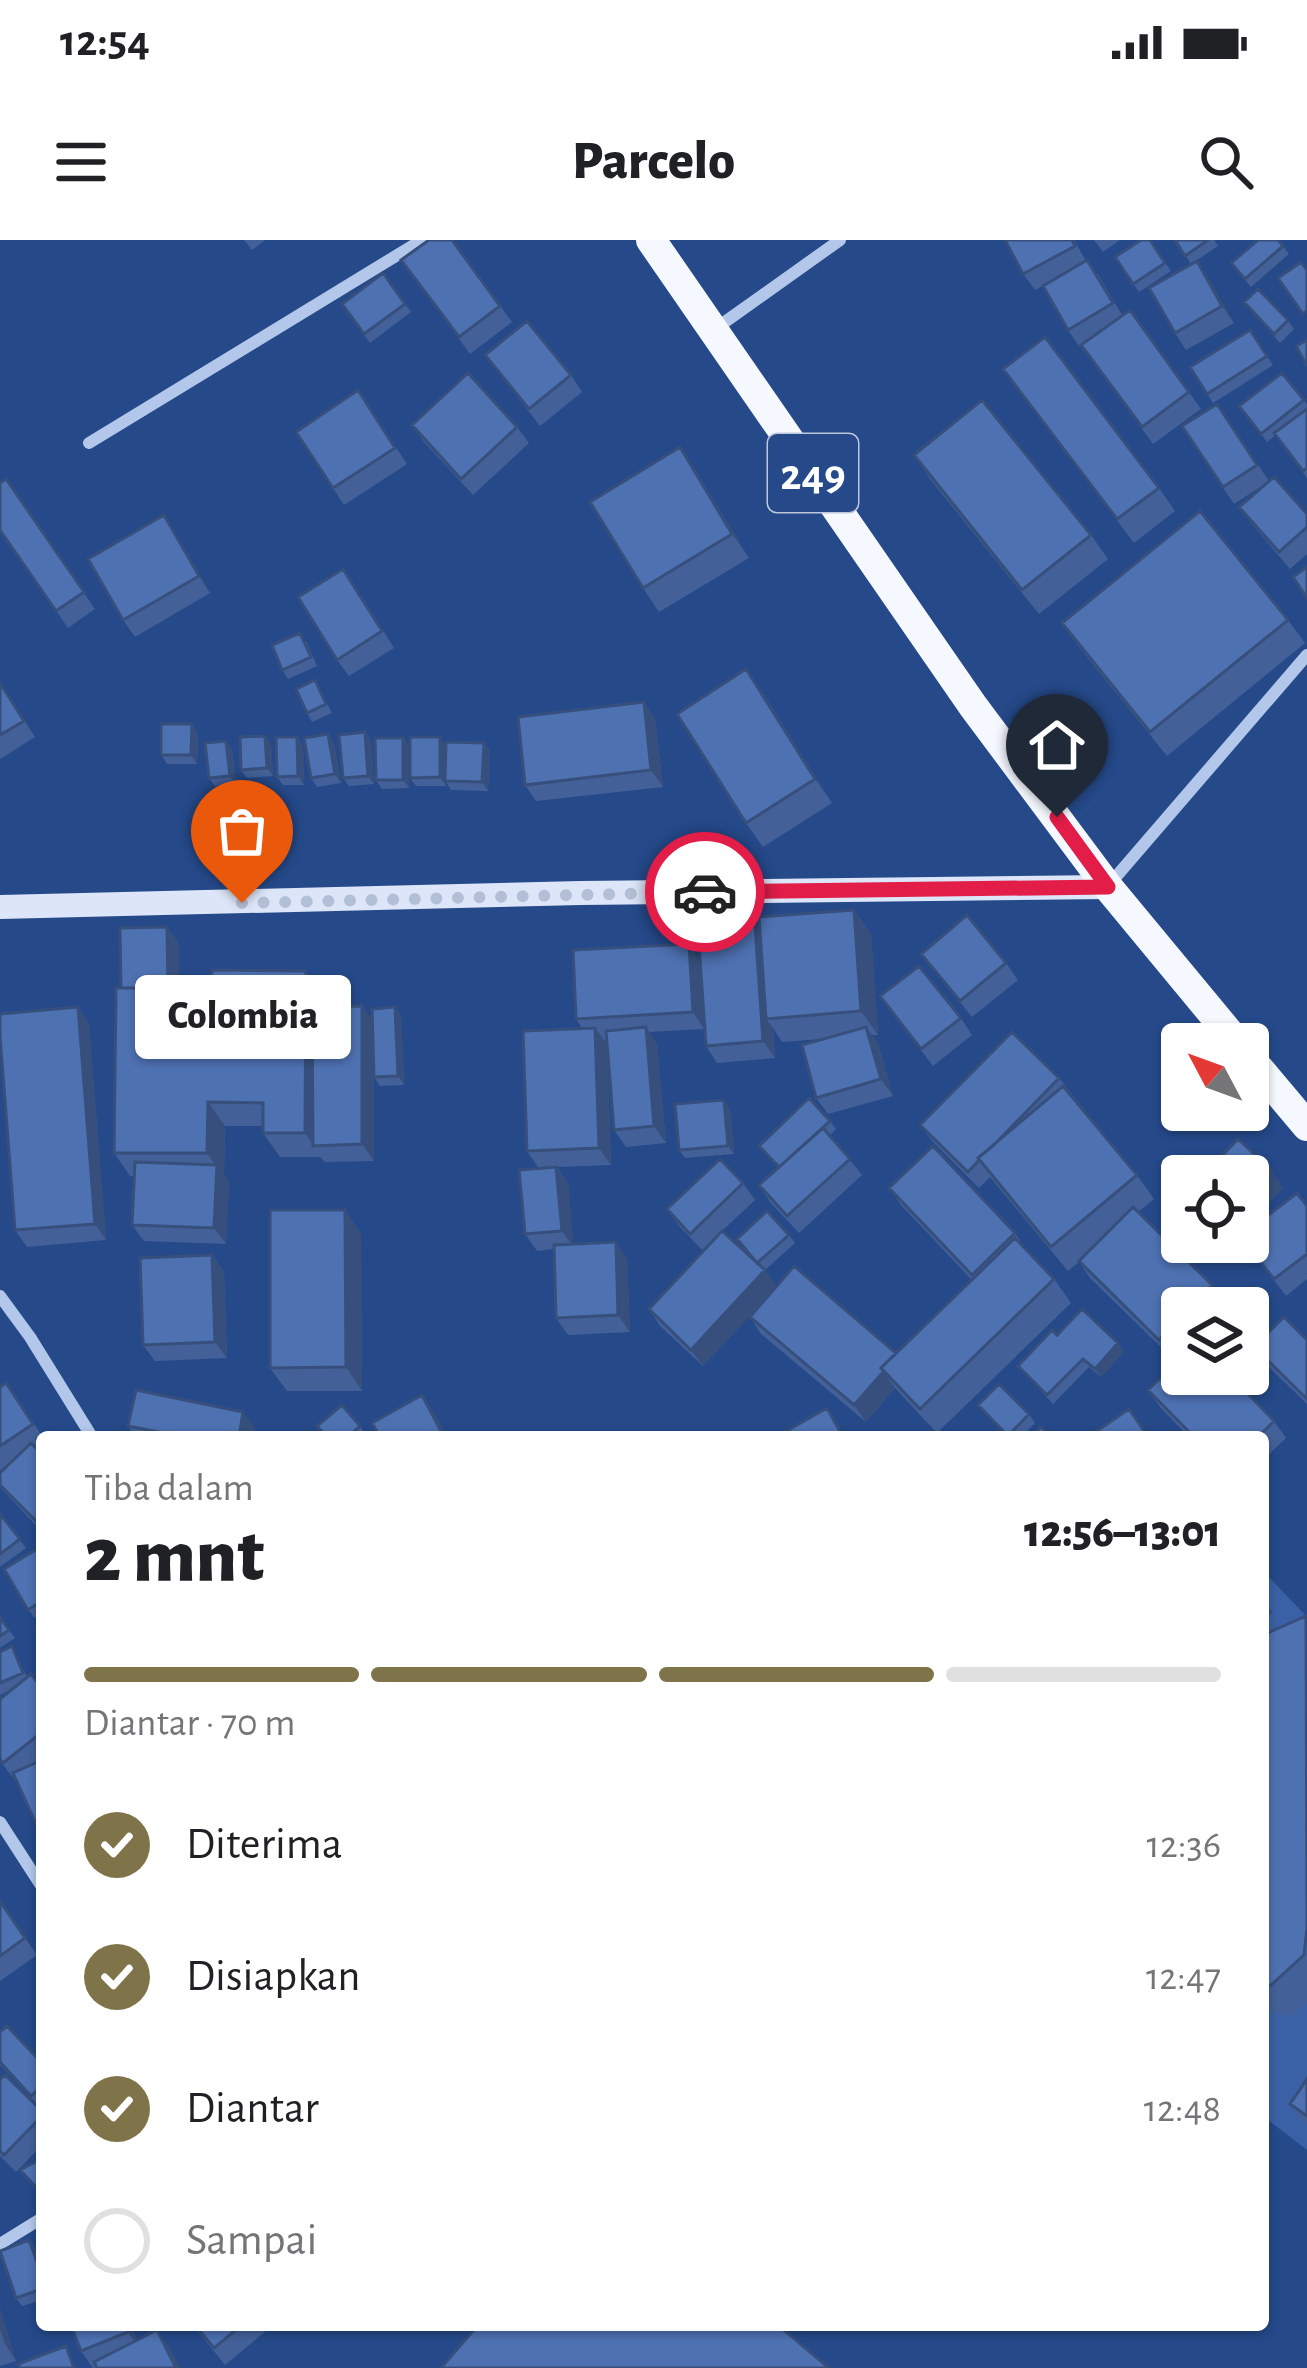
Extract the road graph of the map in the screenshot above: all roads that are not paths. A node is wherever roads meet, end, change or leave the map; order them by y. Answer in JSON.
{"nodes":[{"id":1,"x":422,"y":240,"type":"edge"},
{"id":2,"x":651,"y":240,"type":"edge"},
{"id":3,"x":840,"y":240,"type":"edge"},
{"id":4,"x":715,"y":329,"type":"junction"},
{"id":5,"x":89,"y":443,"type":"dead end"},
{"id":6,"x":1307,"y":656,"type":"edge"},
{"id":7,"x":1108,"y":887,"type":"junction"},
{"id":8,"x":0,"y":907,"type":"edge"},
{"id":9,"x":1221,"y":1023,"type":"edge"},
{"id":10,"x":1269,"y":1081,"type":"edge"},
{"id":11,"x":1307,"y":1126,"type":"edge"},
{"id":12,"x":0,"y":1296,"type":"edge"},
{"id":13,"x":88,"y":1431,"type":"edge"},
{"id":14,"x":0,"y":1822,"type":"edge"},
{"id":15,"x":36,"y":1878,"type":"edge"},
{"id":16,"x":36,"y":2222,"type":"edge"},
{"id":17,"x":0,"y":2244,"type":"edge"}],
"edges":[{"from":1,"to":5,"type":"street"},
{"from":2,"to":4,"type":"main road","number":"249"},
{"from":3,"to":4,"type":"street"},
{"from":4,"to":7,"type":"main road","number":"249"},
{"from":6,"to":7,"type":"street"},
{"from":7,"to":8,"type":"main road"},
{"from":7,"to":9,"type":"main road","number":"249"},
{"from":10,"to":11,"type":"main road"},
{"from":12,"to":13,"type":"street"},
{"from":14,"to":15,"type":"street"},
{"from":16,"to":17,"type":"street"}]}
